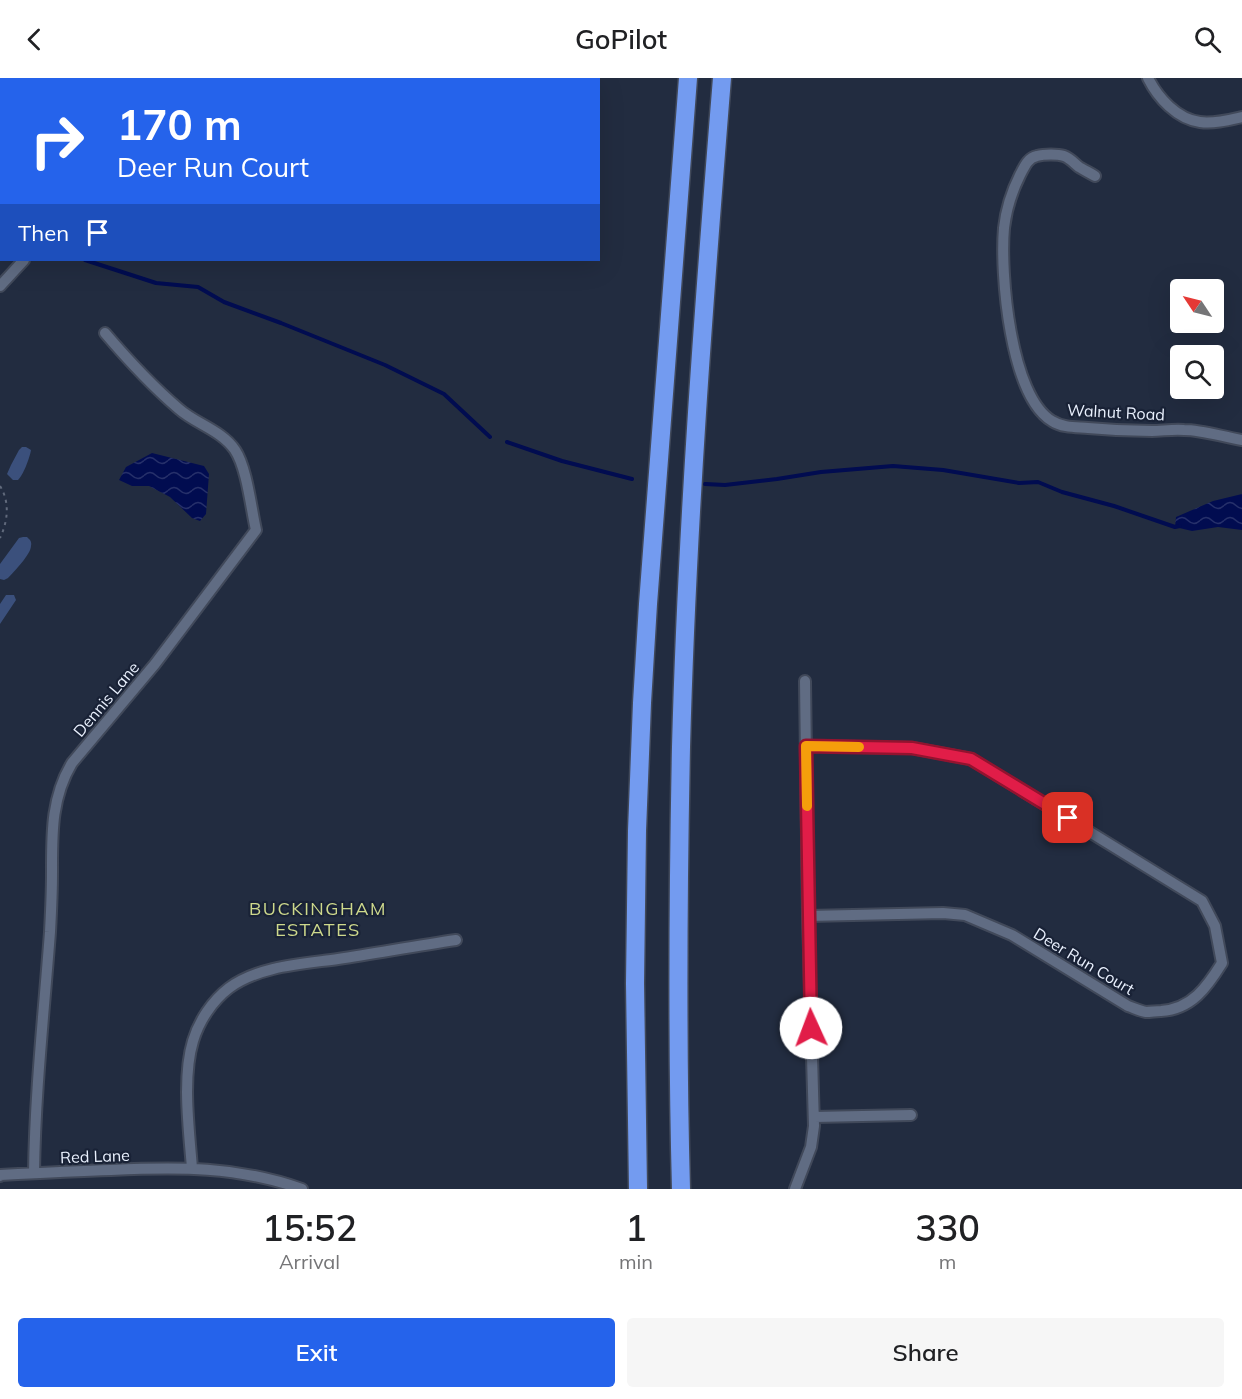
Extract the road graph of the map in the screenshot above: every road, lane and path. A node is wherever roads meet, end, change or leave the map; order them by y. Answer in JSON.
{"nodes":[{"id":1,"x":688,"y":78,"type":"edge"},
{"id":2,"x":722,"y":78,"type":"edge"},
{"id":3,"x":1148,"y":78,"type":"edge"},
{"id":4,"x":1242,"y":117,"type":"edge"},
{"id":5,"x":1095,"y":176,"type":"dead end"},
{"id":6,"x":23,"y":261,"type":"edge"},
{"id":7,"x":0,"y":286,"type":"edge"},
{"id":8,"x":105,"y":333,"type":"dead end"},
{"id":9,"x":1242,"y":440,"type":"edge"},
{"id":10,"x":0,"y":486,"type":"edge"},
{"id":11,"x":0,"y":537,"type":"edge"},
{"id":12,"x":805,"y":681,"type":"dead end"},
{"id":13,"x":806,"y":746,"type":"junction"},
{"id":14,"x":808,"y":916,"type":"junction"},
{"id":15,"x":456,"y":940,"type":"dead end"},
{"id":16,"x":911,"y":1115,"type":"dead end"},
{"id":17,"x":814,"y":1117,"type":"junction"},
{"id":18,"x":192,"y":1168,"type":"junction"},
{"id":19,"x":34,"y":1173,"type":"junction"},
{"id":20,"x":0,"y":1175,"type":"edge"},
{"id":21,"x":302,"y":1189,"type":"edge"},
{"id":22,"x":638,"y":1189,"type":"edge"},
{"id":23,"x":681,"y":1189,"type":"edge"},
{"id":24,"x":795,"y":1189,"type":"edge"}],
"edges":[{"from":1,"to":22,"type":"highway"},
{"from":2,"to":23,"type":"highway"},
{"from":3,"to":4,"type":"street"},
{"from":5,"to":9,"type":"street","name":"Walnut Road"},
{"from":6,"to":7,"type":"street"},
{"from":8,"to":19,"type":"street","name":"Dennis Lane"},
{"from":10,"to":11,"type":"path"},
{"from":12,"to":13,"type":"street"},
{"from":13,"to":14,"type":"street"},
{"from":13,"to":14,"type":"street","name":"Deer Run Court"},
{"from":14,"to":17,"type":"street"},
{"from":15,"to":18,"type":"street"},
{"from":16,"to":17,"type":"street"},
{"from":17,"to":24,"type":"street"},
{"from":18,"to":19,"type":"street","name":"Red Lane"},
{"from":18,"to":21,"type":"street","name":"Red Lane"},
{"from":19,"to":20,"type":"street","name":"Red Lane"}]}
